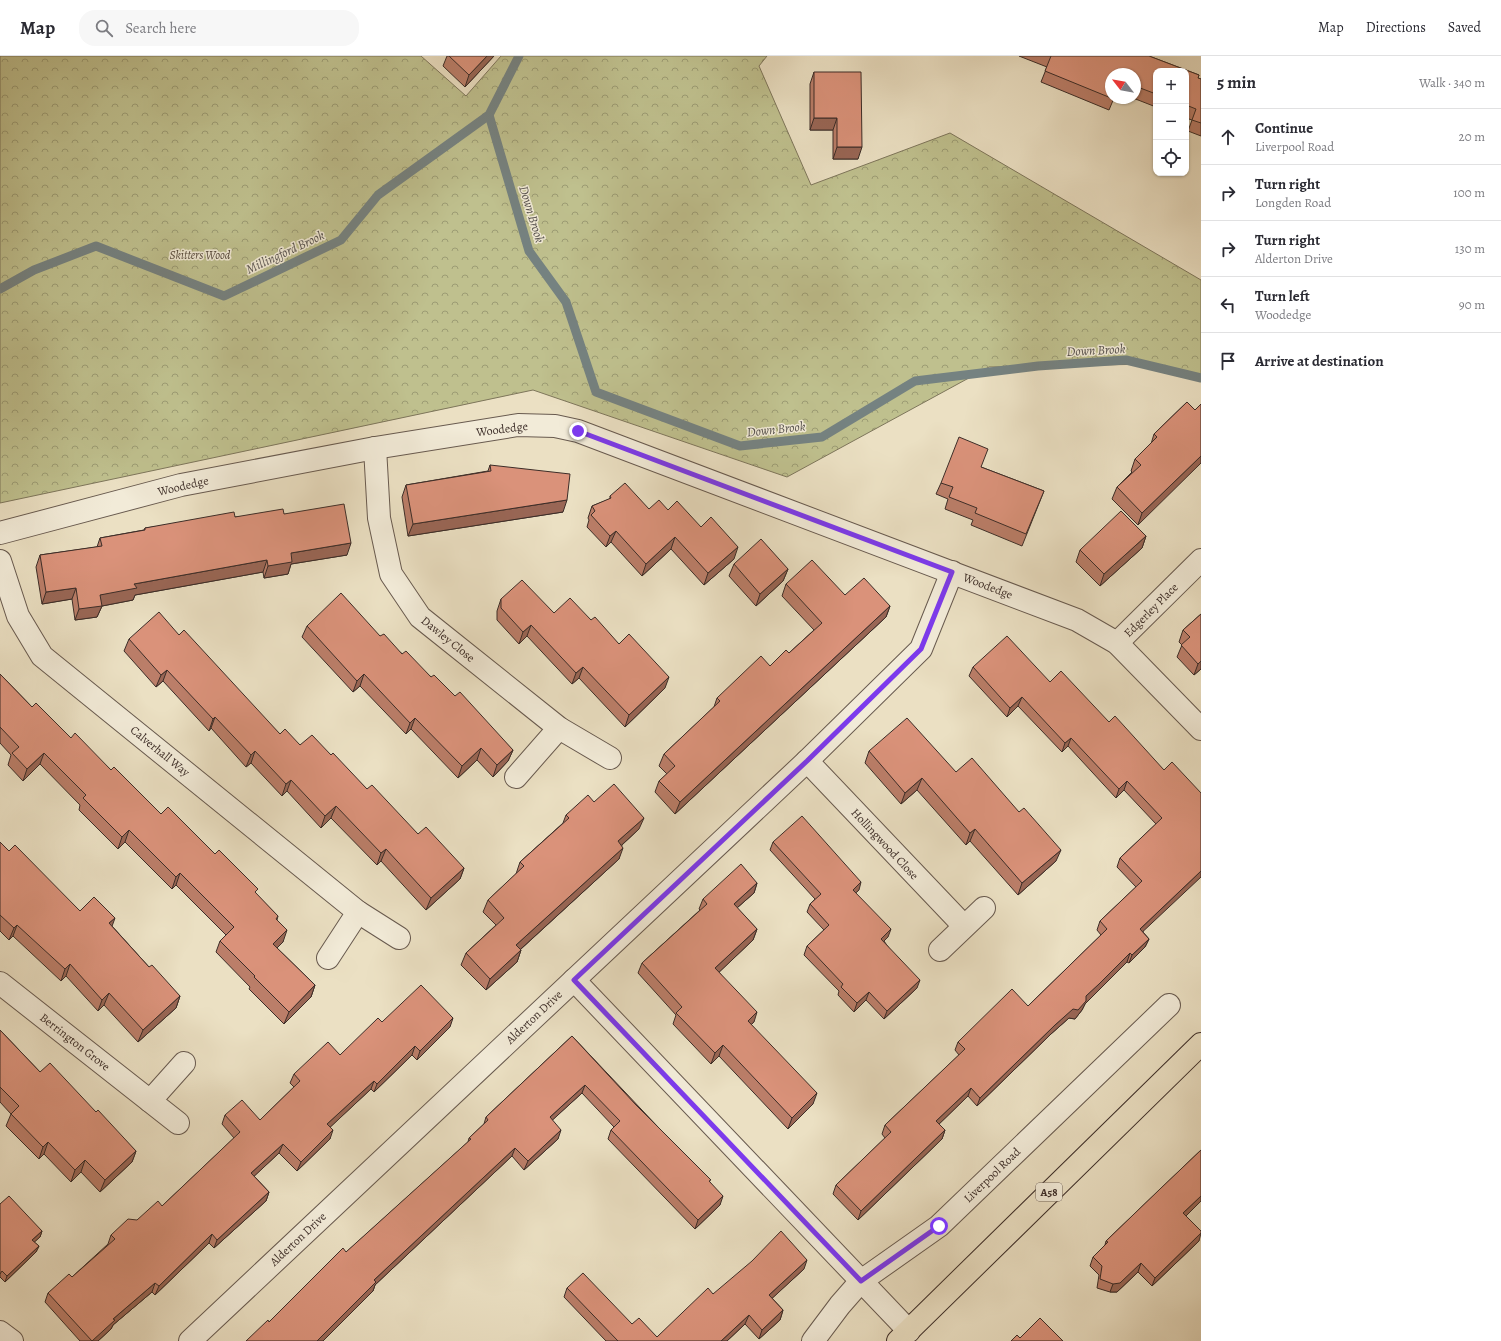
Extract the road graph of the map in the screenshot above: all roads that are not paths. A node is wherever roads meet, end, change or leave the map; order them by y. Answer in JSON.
{"nodes":[{"id":1,"x":376,"y":448,"type":"junction"},
{"id":2,"x":0,"y":533,"type":"edge"},
{"id":3,"x":1201,"y":560,"type":"edge"},
{"id":4,"x":0,"y":561,"type":"edge"},
{"id":5,"x":952,"y":572,"type":"junction"},
{"id":6,"x":1117,"y":643,"type":"junction"},
{"id":7,"x":559,"y":728,"type":"junction"},
{"id":8,"x":1201,"y":729,"type":"edge"},
{"id":9,"x":610,"y":758,"type":"dead end"},
{"id":10,"x":807,"y":761,"type":"junction"},
{"id":11,"x":516,"y":777,"type":"dead end"},
{"id":12,"x":984,"y":908,"type":"dead end"},
{"id":13,"x":358,"y":912,"type":"junction"},
{"id":14,"x":964,"y":926,"type":"junction"},
{"id":15,"x":399,"y":938,"type":"dead end"},
{"id":16,"x":940,"y":950,"type":"dead end"},
{"id":17,"x":328,"y":958,"type":"dead end"},
{"id":18,"x":574,"y":980,"type":"junction"},
{"id":19,"x":0,"y":983,"type":"edge"},
{"id":20,"x":1169,"y":1005,"type":"dead end"},
{"id":21,"x":1201,"y":1044,"type":"edge"},
{"id":22,"x":184,"y":1063,"type":"dead end"},
{"id":23,"x":150,"y":1101,"type":"junction"},
{"id":24,"x":178,"y":1123,"type":"dead end"},
{"id":25,"x":861,"y":1281,"type":"junction"},
{"id":26,"x":0,"y":1332,"type":"edge"},
{"id":27,"x":903,"y":1336,"type":"edge"},
{"id":28,"x":12,"y":1341,"type":"edge"},
{"id":29,"x":190,"y":1341,"type":"edge"},
{"id":30,"x":813,"y":1341,"type":"edge"}],
"edges":[{"from":1,"to":2,"type":"street","name":"Woodedge"},
{"from":1,"to":5,"type":"street","name":"Woodedge"},
{"from":1,"to":7,"type":"street","name":"Dawley Close"},
{"from":3,"to":6,"type":"street","name":"Edgerley Place"},
{"from":4,"to":13,"type":"street","name":"Calverhall Way"},
{"from":5,"to":6,"type":"street","name":"Woodedge"},
{"from":5,"to":10,"type":"street","name":"Alderton Drive"},
{"from":6,"to":8,"type":"street","name":"Woodedge"},
{"from":7,"to":9,"type":"street","name":"Dawley Close"},
{"from":7,"to":11,"type":"street"},
{"from":10,"to":14,"type":"street","name":"Hollingwood Close"},
{"from":10,"to":18,"type":"street","name":"Alderton Drive"},
{"from":12,"to":14,"type":"street"},
{"from":13,"to":15,"type":"street","name":"Calverhall Way"},
{"from":13,"to":17,"type":"street"},
{"from":14,"to":16,"type":"street"},
{"from":18,"to":25,"type":"street"},
{"from":18,"to":29,"type":"street","name":"Alderton Drive"},
{"from":19,"to":23,"type":"street","name":"Berrington Grove"},
{"from":20,"to":25,"type":"street","name":"Liverpool Road"},
{"from":21,"to":27,"type":"main road","number":"A58"},
{"from":22,"to":23,"type":"street"},
{"from":23,"to":24,"type":"street","name":"Berrington Grove"},
{"from":25,"to":27,"type":"street"},
{"from":25,"to":30,"type":"street","name":"Liverpool Road"},
{"from":26,"to":28,"type":"street"}]}
